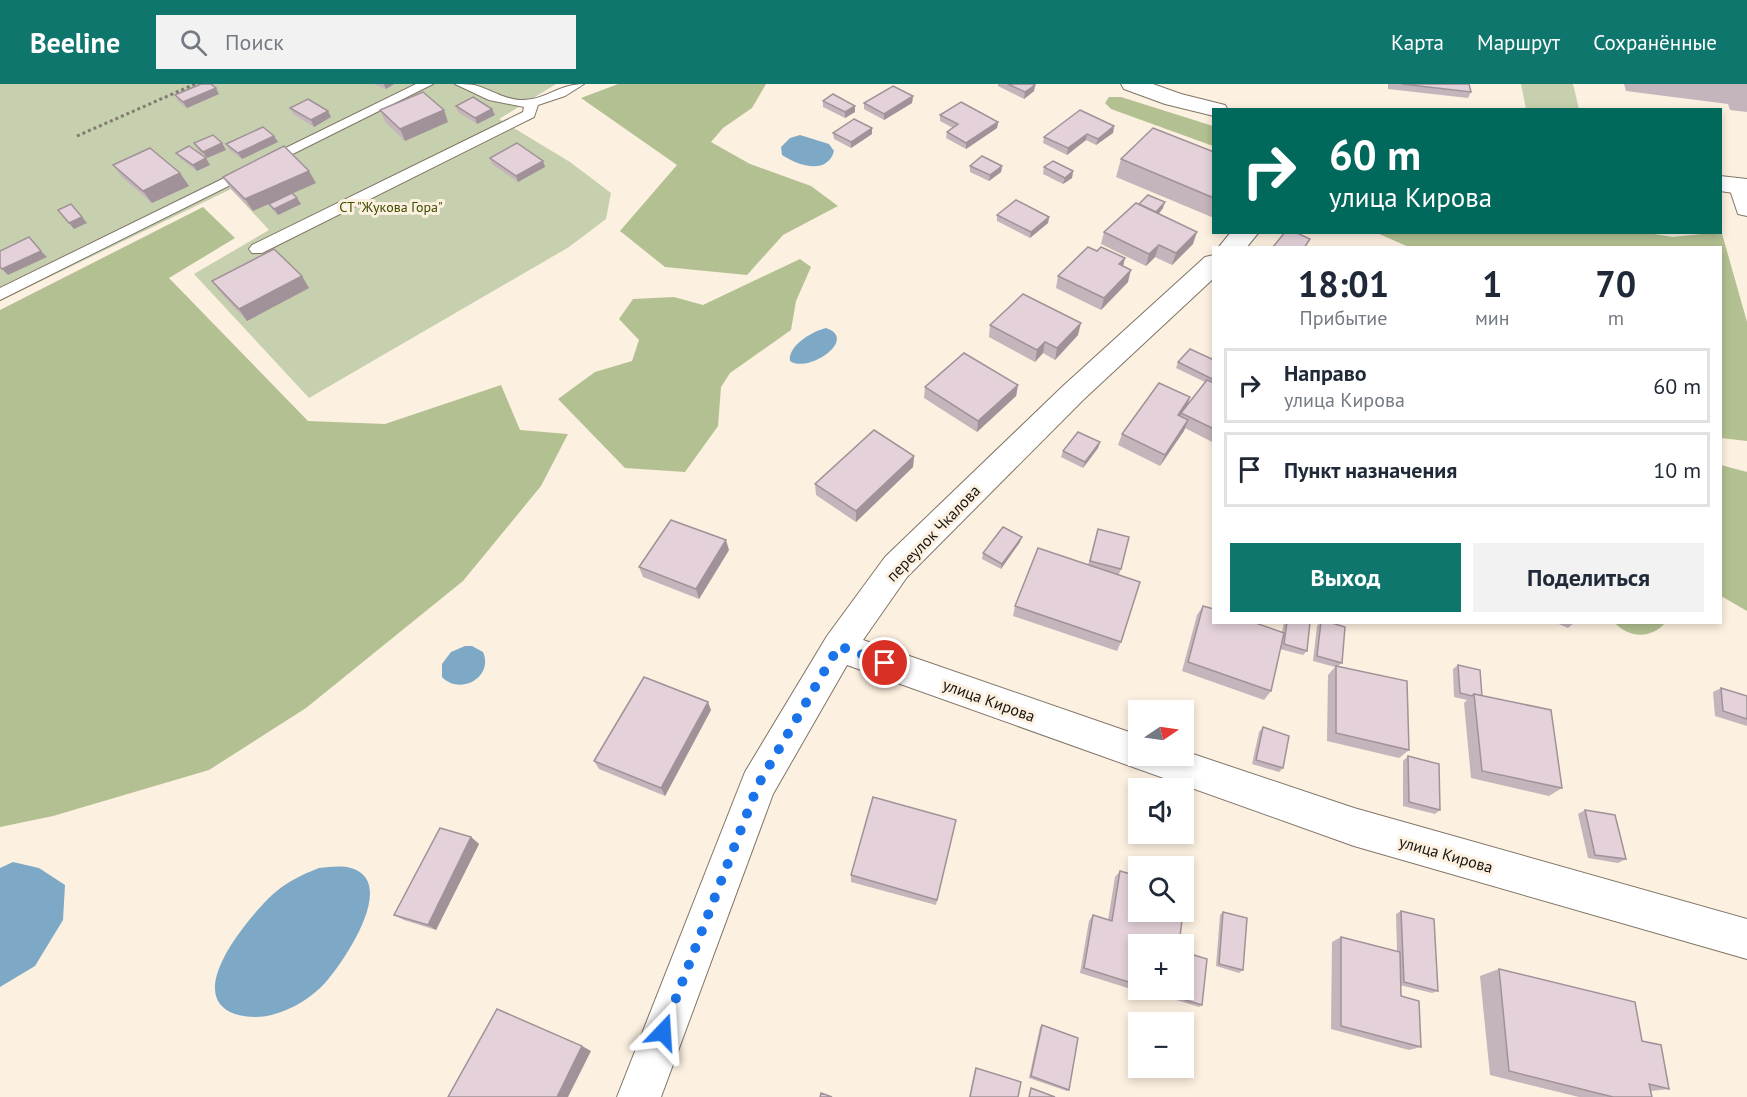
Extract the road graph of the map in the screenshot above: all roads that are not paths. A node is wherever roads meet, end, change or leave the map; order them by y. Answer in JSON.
{"nodes":[{"id":1,"x":426,"y":84,"type":"edge"},
{"id":2,"x":462,"y":84,"type":"edge"},
{"id":3,"x":577,"y":84,"type":"edge"},
{"id":4,"x":1132,"y":84,"type":"edge"},
{"id":5,"x":532,"y":104,"type":"junction"},
{"id":6,"x":1212,"y":109,"type":"edge"},
{"id":7,"x":1245,"y":234,"type":"edge"},
{"id":8,"x":1232,"y":246,"type":"edge"},
{"id":9,"x":257,"y":249,"type":"dead end"},
{"id":10,"x":1212,"y":265,"type":"edge"},
{"id":11,"x":0,"y":294,"type":"edge"},
{"id":12,"x":839,"y":646,"type":"junction"},
{"id":13,"x":1128,"y":748,"type":"edge"},
{"id":14,"x":1178,"y":766,"type":"edge"},
{"id":15,"x":1747,"y":939,"type":"edge"},
{"id":16,"x":639,"y":1097,"type":"edge"}],
"edges":[{"from":1,"to":11,"type":"lane"},
{"from":2,"to":5,"type":"lane"},
{"from":3,"to":5,"type":"lane"},
{"from":4,"to":6,"type":"street"},
{"from":5,"to":9,"type":"lane"},
{"from":7,"to":8,"type":"street"},
{"from":10,"to":12,"type":"street","name":"переулок Чкалова"},
{"from":12,"to":13,"type":"street","name":"улица Кирова"},
{"from":12,"to":16,"type":"street","name":"переулок Чкалова"},
{"from":14,"to":15,"type":"street","name":"улица Кирова"}]}
